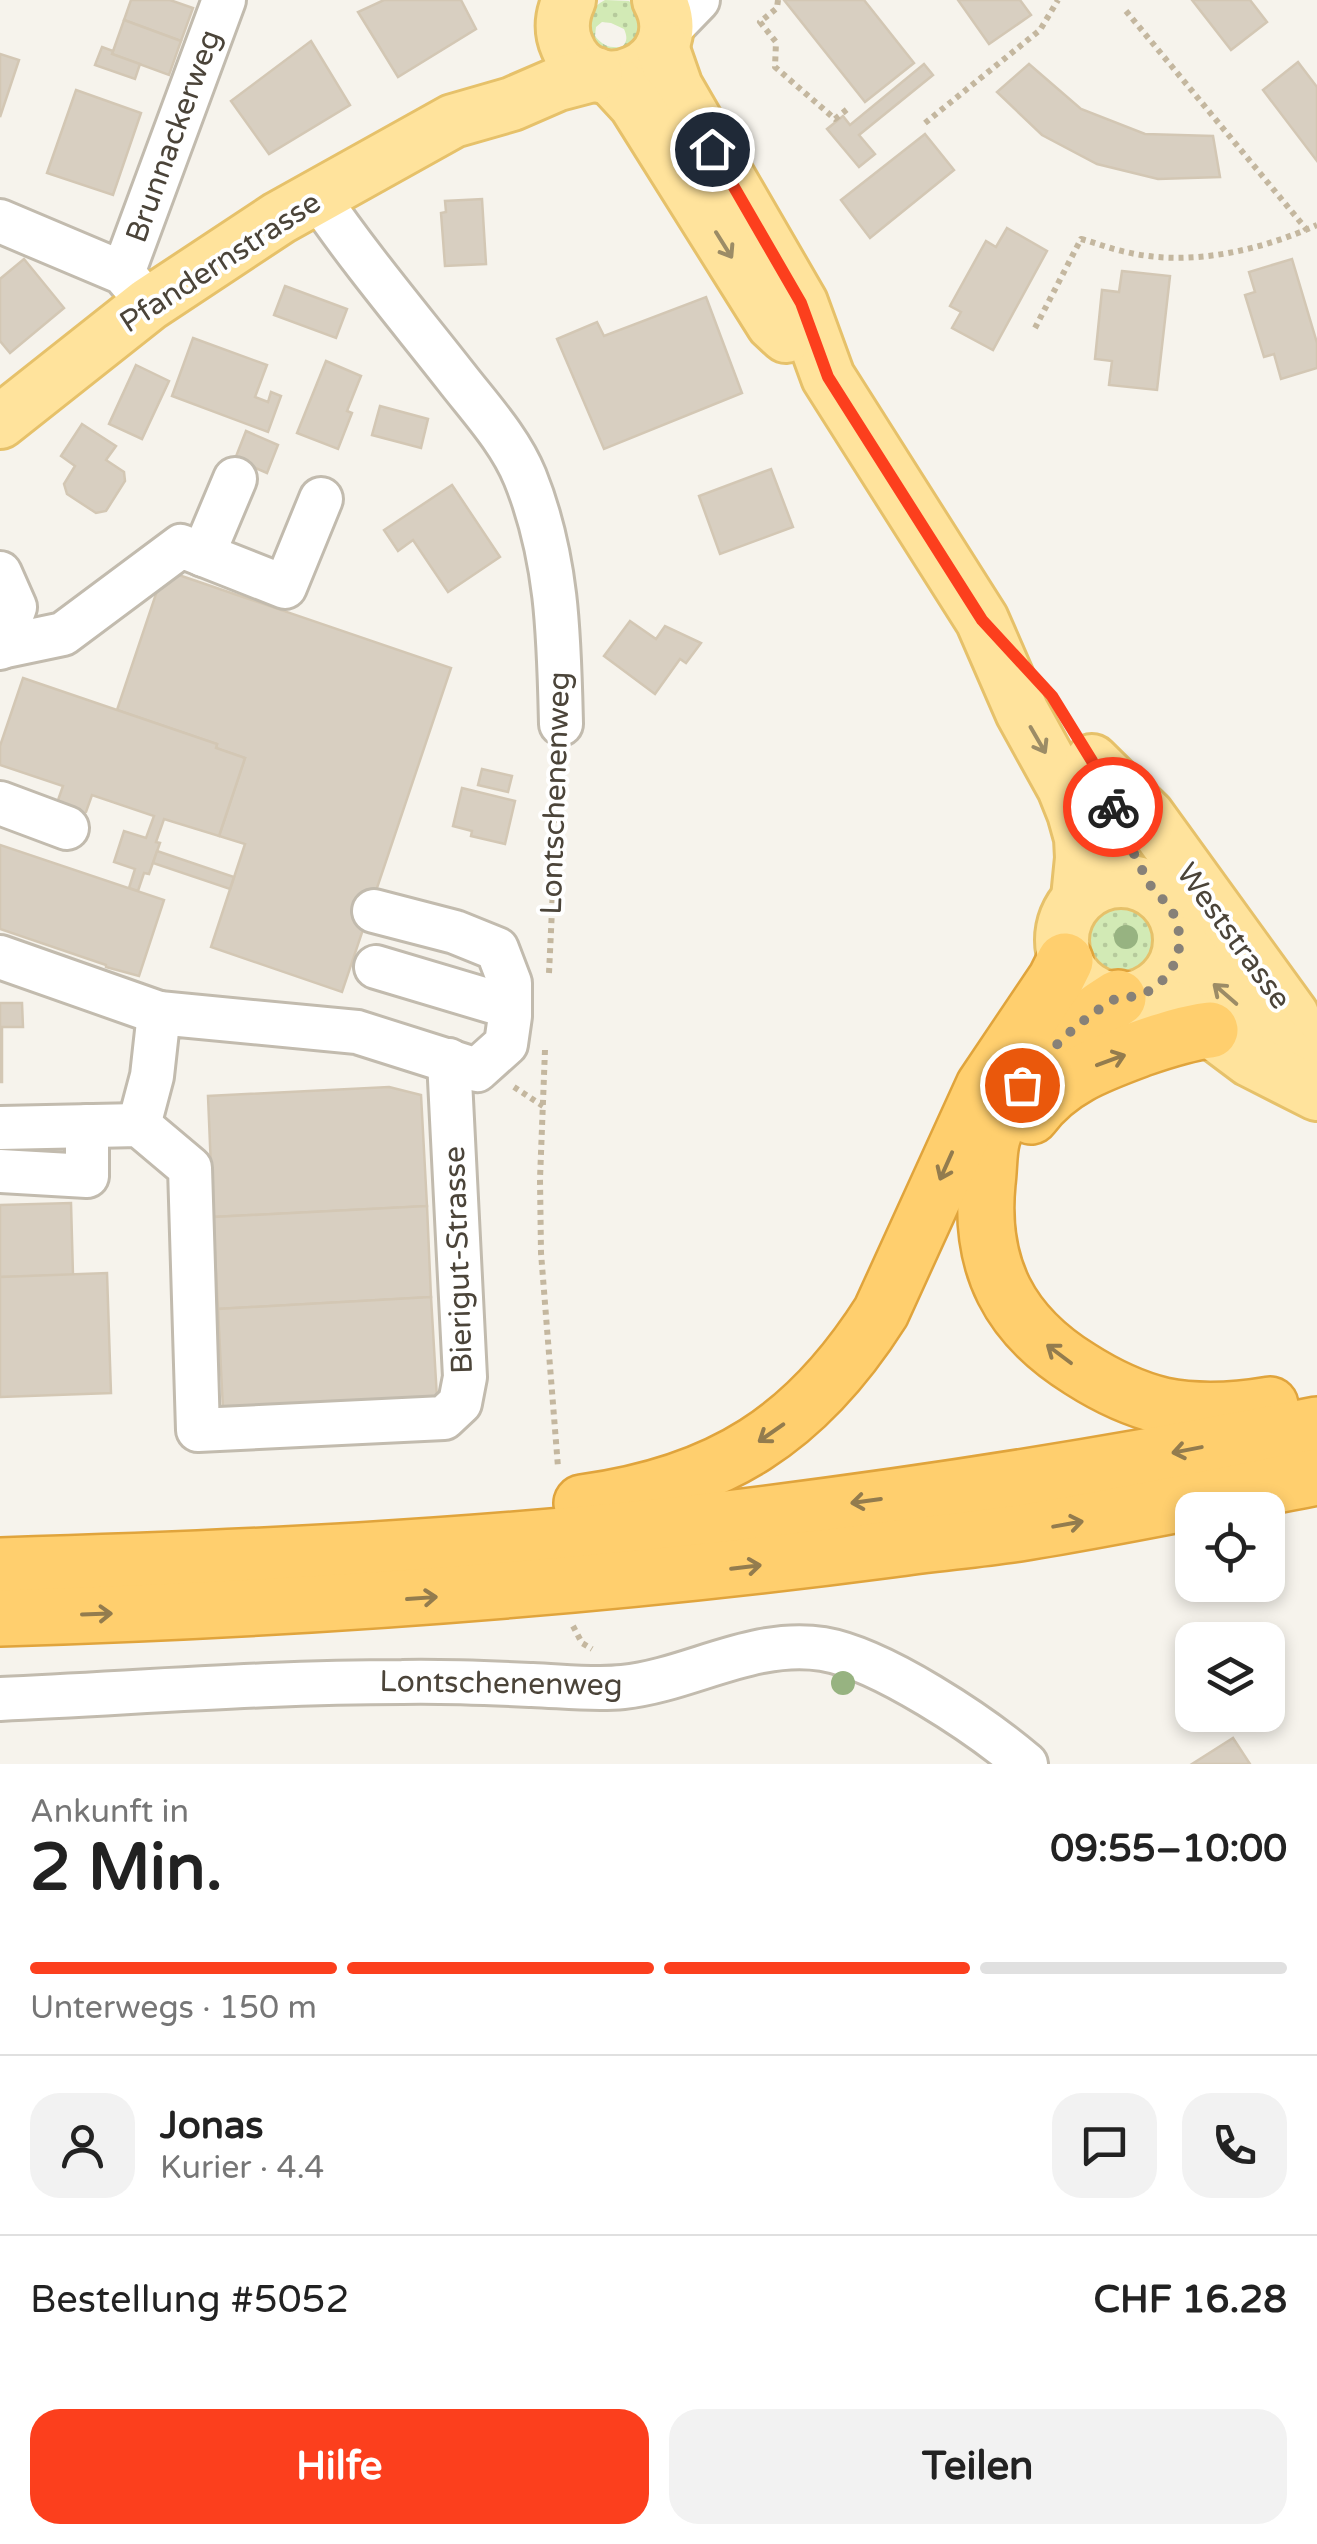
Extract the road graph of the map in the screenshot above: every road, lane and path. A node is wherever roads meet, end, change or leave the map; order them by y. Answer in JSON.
{"nodes":[{"id":1,"x":224,"y":0,"type":"edge"},
{"id":2,"x":778,"y":0,"type":"edge"},
{"id":3,"x":1058,"y":0,"type":"edge"},
{"id":4,"x":567,"y":5,"type":"edge"},
{"id":5,"x":1126,"y":11,"type":"dead end"},
{"id":6,"x":671,"y":20,"type":"edge"},
{"id":7,"x":603,"y":76,"type":"junction"},
{"id":8,"x":850,"y":107,"type":"dead end"},
{"id":9,"x":453,"y":121,"type":"junction"},
{"id":10,"x":926,"y":124,"type":"dead end"},
{"id":11,"x":317,"y":196,"type":"junction"},
{"id":12,"x":0,"y":221,"type":"edge"},
{"id":13,"x":1317,"y":226,"type":"edge"},
{"id":14,"x":1307,"y":230,"type":"junction"},
{"id":15,"x":136,"y":288,"type":"junction"},
{"id":16,"x":1035,"y":328,"type":"dead end"},
{"id":17,"x":828,"y":377,"type":"junction"},
{"id":18,"x":0,"y":422,"type":"edge"},
{"id":19,"x":235,"y":479,"type":"dead end"},
{"id":20,"x":320,"y":499,"type":"dead end"},
{"id":21,"x":203,"y":555,"type":"junction"},
{"id":22,"x":0,"y":573,"type":"edge"},
{"id":23,"x":982,"y":620,"type":"junction"},
{"id":24,"x":0,"y":648,"type":"edge"},
{"id":25,"x":560,"y":724,"type":"joint"},
{"id":26,"x":1092,"y":761,"type":"junction"},
{"id":27,"x":0,"y":803,"type":"edge"},
{"id":28,"x":67,"y":828,"type":"dead end"},
{"id":29,"x":1151,"y":888,"type":"junction"},
{"id":30,"x":1078,"y":898,"type":"junction"},
{"id":31,"x":374,"y":911,"type":"dead end"},
{"id":32,"x":1180,"y":942,"type":"junction"},
{"id":33,"x":0,"y":957,"type":"edge"},
{"id":34,"x":1065,"y":961,"type":"junction"},
{"id":35,"x":376,"y":967,"type":"dead end"},
{"id":36,"x":548,"y":980,"type":"dead end"},
{"id":37,"x":1129,"y":997,"type":"junction"},
{"id":38,"x":510,"y":1007,"type":"junction"},
{"id":39,"x":159,"y":1013,"type":"junction"},
{"id":40,"x":1210,"y":1030,"type":"junction"},
{"id":41,"x":546,"y":1036,"type":"dead end"},
{"id":42,"x":463,"y":1065,"type":"junction"},
{"id":43,"x":1317,"y":1079,"type":"edge"},
{"id":44,"x":1317,"y":1091,"type":"edge"},
{"id":45,"x":139,"y":1124,"type":"junction"},
{"id":46,"x":87,"y":1126,"type":"junction"},
{"id":47,"x":0,"y":1128,"type":"edge"},
{"id":48,"x":0,"y":1172,"type":"edge"},
{"id":49,"x":985,"y":1208,"type":"junction"},
{"id":50,"x":1317,"y":1396,"type":"edge"},
{"id":51,"x":1317,"y":1425,"type":"edge"},
{"id":52,"x":558,"y":1462,"type":"dead end"},
{"id":53,"x":1317,"y":1477,"type":"edge"},
{"id":54,"x":231,"y":1558,"type":"junction"},
{"id":55,"x":0,"y":1566,"type":"edge"},
{"id":56,"x":0,"y":1618,"type":"edge"},
{"id":57,"x":0,"y":1699,"type":"edge"},
{"id":58,"x":1026,"y":1764,"type":"edge"}],
"edges":[{"from":1,"to":15,"type":"street","name":"Brunnackerweg"},
{"from":2,"to":8,"type":"path"},
{"from":3,"to":10,"type":"path"},
{"from":4,"to":7,"type":"main road","name":"Weststrasse"},
{"from":4,"to":9,"type":"main road","name":"Pfandernstrasse"},
{"from":5,"to":14,"type":"path"},
{"from":6,"to":7,"type":"main road","name":"Pfandernstrasse"},
{"from":6,"to":17,"type":"main road","name":"Weststrasse"},
{"from":7,"to":9,"type":"main road","name":"Pfandernstrasse"},
{"from":7,"to":17,"type":"main road","name":"Weststrasse","one_way":true},
{"from":9,"to":11,"type":"main road","name":"Pfandernstrasse"},
{"from":11,"to":15,"type":"main road","name":"Pfandernstrasse"},
{"from":11,"to":25,"type":"street","name":"Lontschenenweg"},
{"from":12,"to":15,"type":"street","name":"Brunnackerweg"},
{"from":13,"to":14,"type":"path"},
{"from":14,"to":16,"type":"path"},
{"from":15,"to":18,"type":"main road","name":"Pfandernstrasse"},
{"from":17,"to":23,"type":"main road","name":"Weststrasse"},
{"from":19,"to":21,"type":"street"},
{"from":20,"to":21,"type":"street"},
{"from":21,"to":24,"type":"street"},
{"from":22,"to":24,"type":"street"},
{"from":23,"to":26,"type":"main road","name":"Weststrasse"},
{"from":23,"to":30,"type":"main road","name":"Weststrasse","one_way":true},
{"from":25,"to":36,"type":"path","name":"Lontschenenweg"},
{"from":26,"to":29,"type":"main road","name":"Weststrasse"},
{"from":26,"to":43,"type":"main road","name":"Weststrasse"},
{"from":27,"to":28,"type":"street"},
{"from":29,"to":30,"type":"main road","name":"Weststrasse"},
{"from":29,"to":32,"type":"main road","name":"Weststrasse"},
{"from":30,"to":34,"type":"main road","name":"Weststrasse"},
{"from":31,"to":38,"type":"street"},
{"from":32,"to":37,"type":"main road","name":"Weststrasse"},
{"from":44,"to":32,"type":"main road","name":"Weststrasse","one_way":true},
{"from":33,"to":39,"type":"street"},
{"from":34,"to":37,"type":"main road","name":"Weststrasse"},
{"from":34,"to":54,"type":"highway","one_way":true},
{"from":35,"to":38,"type":"street"},
{"from":37,"to":40,"type":"main road","name":"Weststrasse"},
{"from":37,"to":49,"type":"highway"},
{"from":38,"to":42,"type":"street"},
{"from":39,"to":42,"type":"street"},
{"from":39,"to":45,"type":"street"},
{"from":40,"to":44,"type":"main road","name":"Weststrasse"},
{"from":49,"to":40,"type":"highway","one_way":true},
{"from":41,"to":52,"type":"path"},
{"from":42,"to":45,"type":"street","name":"Bierigut-Strasse"},
{"from":45,"to":46,"type":"street"},
{"from":46,"to":47,"type":"street"},
{"from":46,"to":48,"type":"street"},
{"from":50,"to":49,"type":"highway","one_way":true},
{"from":51,"to":54,"type":"highway","one_way":true},
{"from":56,"to":53,"type":"highway","one_way":true},
{"from":54,"to":55,"type":"highway"},
{"from":57,"to":58,"type":"street","name":"Lontschenenweg"}]}
